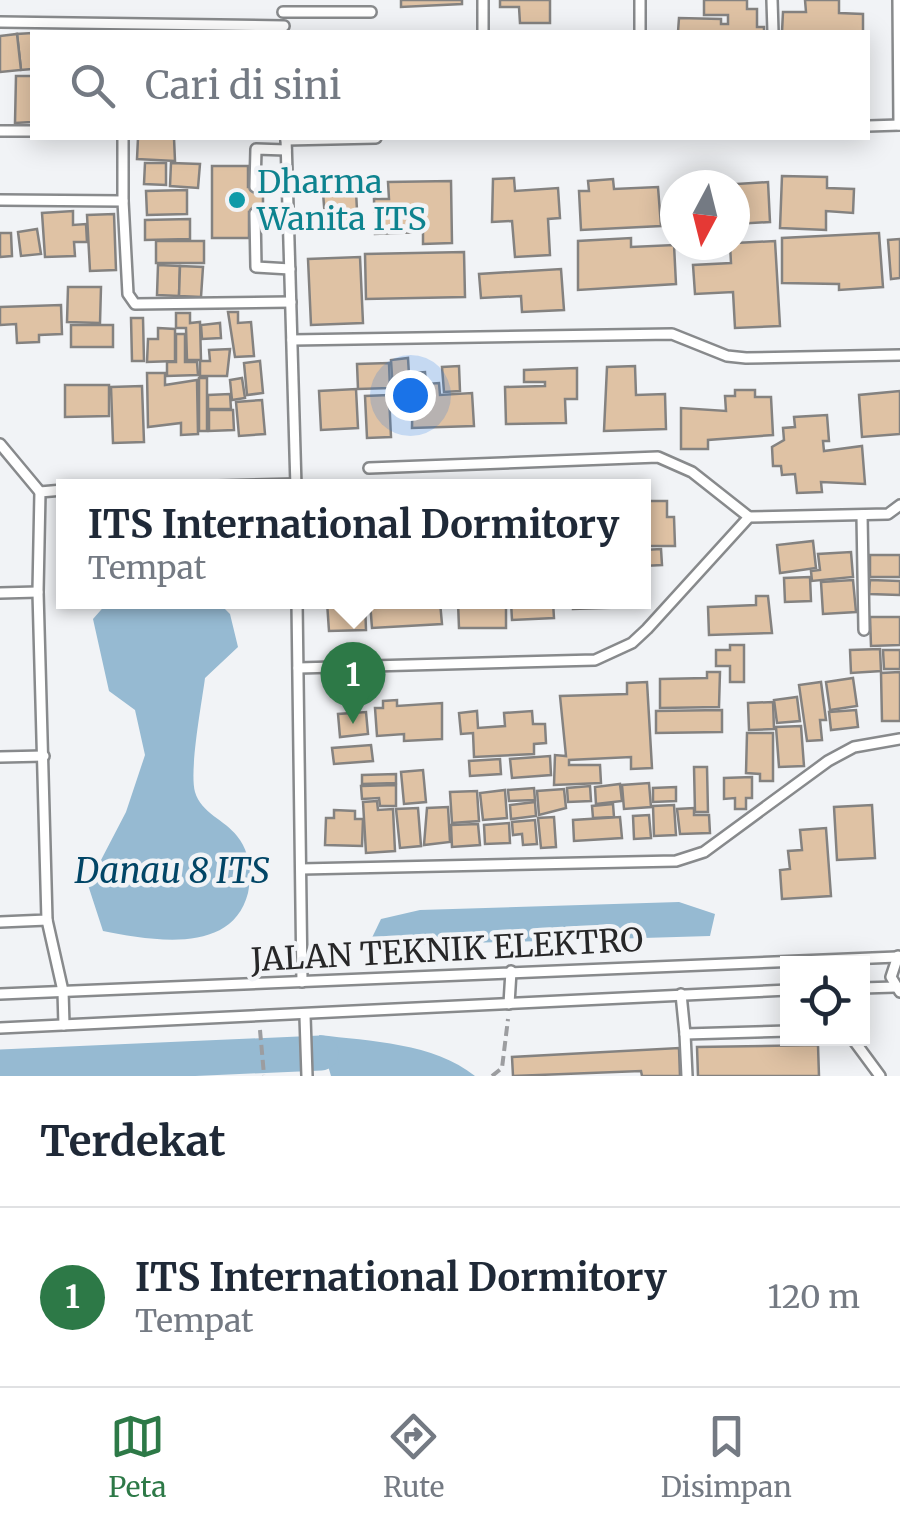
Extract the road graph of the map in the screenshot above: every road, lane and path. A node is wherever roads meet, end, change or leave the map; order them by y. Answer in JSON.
{"nodes":[{"id":1,"x":283,"y":0,"type":"edge"},
{"id":2,"x":482,"y":0,"type":"edge"},
{"id":3,"x":640,"y":0,"type":"edge"},
{"id":4,"x":772,"y":0,"type":"edge"},
{"id":5,"x":898,"y":0,"type":"edge"},
{"id":6,"x":283,"y":12,"type":"junction"},
{"id":7,"x":371,"y":12,"type":"dead end"},
{"id":8,"x":0,"y":22,"type":"edge"},
{"id":9,"x":122,"y":28,"type":"edge"},
{"id":10,"x":284,"y":30,"type":"edge"},
{"id":11,"x":482,"y":30,"type":"edge"},
{"id":12,"x":640,"y":30,"type":"edge"},
{"id":13,"x":772,"y":30,"type":"edge"},
{"id":14,"x":900,"y":125,"type":"edge"},
{"id":15,"x":870,"y":126,"type":"edge"},
{"id":16,"x":0,"y":131,"type":"edge"},
{"id":17,"x":30,"y":131,"type":"edge"},
{"id":18,"x":123,"y":140,"type":"edge"},
{"id":19,"x":340,"y":140,"type":"edge"},
{"id":20,"x":286,"y":143,"type":"edge"},
{"id":21,"x":254,"y":186,"type":"dead end"},
{"id":22,"x":0,"y":200,"type":"edge"},
{"id":23,"x":123,"y":201,"type":"junction"},
{"id":24,"x":254,"y":213,"type":"dead end"},
{"id":25,"x":290,"y":269,"type":"junction"},
{"id":26,"x":291,"y":302,"type":"junction"},
{"id":27,"x":292,"y":340,"type":"junction"},
{"id":28,"x":900,"y":355,"type":"edge"},
{"id":29,"x":0,"y":444,"type":"edge"},
{"id":30,"x":369,"y":468,"type":"dead end"},
{"id":31,"x":296,"y":479,"type":"edge"},
{"id":32,"x":56,"y":491,"type":"edge"},
{"id":33,"x":40,"y":492,"type":"junction"},
{"id":34,"x":900,"y":505,"type":"edge"},
{"id":35,"x":862,"y":515,"type":"junction"},
{"id":36,"x":749,"y":518,"type":"junction"},
{"id":37,"x":38,"y":592,"type":"junction"},
{"id":38,"x":0,"y":593,"type":"edge"},
{"id":39,"x":297,"y":609,"type":"edge"},
{"id":40,"x":864,"y":630,"type":"dead end"},
{"id":41,"x":298,"y":668,"type":"junction"},
{"id":42,"x":900,"y":740,"type":"edge"},
{"id":43,"x":44,"y":756,"type":"junction"},
{"id":44,"x":0,"y":757,"type":"edge"},
{"id":45,"x":301,"y":869,"type":"junction"},
{"id":46,"x":47,"y":920,"type":"junction"},
{"id":47,"x":0,"y":922,"type":"edge"},
{"id":48,"x":898,"y":956,"type":"edge"},
{"id":49,"x":511,"y":970,"type":"junction"},
{"id":50,"x":302,"y":982,"type":"junction"},
{"id":51,"x":870,"y":988,"type":"edge"},
{"id":52,"x":898,"y":989,"type":"edge"},
{"id":53,"x":780,"y":990,"type":"edge"},
{"id":54,"x":63,"y":992,"type":"junction"},
{"id":55,"x":0,"y":994,"type":"edge"},
{"id":56,"x":681,"y":994,"type":"junction"},
{"id":57,"x":509,"y":1004,"type":"junction"},
{"id":58,"x":305,"y":1016,"type":"junction"},
{"id":59,"x":64,"y":1025,"type":"junction"},
{"id":60,"x":0,"y":1028,"type":"edge"},
{"id":61,"x":780,"y":1032,"type":"edge"},
{"id":62,"x":685,"y":1034,"type":"junction"},
{"id":63,"x":260,"y":1038,"type":"dead end"},
{"id":64,"x":858,"y":1046,"type":"edge"},
{"id":65,"x":307,"y":1074,"type":"edge"},
{"id":66,"x":264,"y":1075,"type":"edge"},
{"id":67,"x":492,"y":1076,"type":"edge"},
{"id":68,"x":687,"y":1076,"type":"edge"},
{"id":69,"x":880,"y":1076,"type":"edge"}],
"edges":[{"from":1,"to":6,"type":"lane"},
{"from":2,"to":11,"type":"lane"},
{"from":3,"to":12,"type":"lane"},
{"from":4,"to":13,"type":"lane"},
{"from":5,"to":14,"type":"lane"},
{"from":6,"to":7,"type":"lane"},
{"from":6,"to":10,"type":"lane"},
{"from":8,"to":9,"type":"lane"},
{"from":9,"to":10,"type":"lane"},
{"from":14,"to":15,"type":"lane"},
{"from":16,"to":17,"type":"lane"},
{"from":18,"to":23,"type":"lane"},
{"from":19,"to":20,"type":"lane"},
{"from":20,"to":21,"type":"lane"},
{"from":20,"to":25,"type":"lane"},
{"from":22,"to":23,"type":"lane"},
{"from":23,"to":26,"type":"lane"},
{"from":24,"to":25,"type":"lane"},
{"from":25,"to":26,"type":"lane"},
{"from":26,"to":27,"type":"lane"},
{"from":27,"to":28,"type":"lane"},
{"from":27,"to":31,"type":"lane"},
{"from":29,"to":33,"type":"lane"},
{"from":30,"to":36,"type":"lane"},
{"from":32,"to":33,"type":"lane"},
{"from":33,"to":37,"type":"lane"},
{"from":34,"to":35,"type":"lane"},
{"from":35,"to":36,"type":"lane"},
{"from":35,"to":40,"type":"lane"},
{"from":36,"to":41,"type":"lane"},
{"from":37,"to":38,"type":"lane"},
{"from":37,"to":43,"type":"lane"},
{"from":39,"to":41,"type":"lane"},
{"from":41,"to":45,"type":"lane"},
{"from":42,"to":45,"type":"lane"},
{"from":43,"to":44,"type":"lane"},
{"from":43,"to":46,"type":"lane"},
{"from":45,"to":50,"type":"lane"},
{"from":46,"to":47,"type":"lane"},
{"from":46,"to":54,"type":"lane"},
{"from":48,"to":49,"type":"lane","name":"JALAN TEKNIK ELEKTRO"},
{"from":48,"to":52,"type":"lane"},
{"from":49,"to":50,"type":"lane","name":"JALAN TEKNIK ELEKTRO"},
{"from":49,"to":57,"type":"lane"},
{"from":50,"to":54,"type":"lane","name":"JALAN TEKNIK ELEKTRO"},
{"from":51,"to":52,"type":"lane"},
{"from":53,"to":56,"type":"lane"},
{"from":54,"to":55,"type":"lane","name":"JALAN TEKNIK ELEKTRO"},
{"from":54,"to":59,"type":"lane"},
{"from":56,"to":57,"type":"lane"},
{"from":56,"to":62,"type":"lane"},
{"from":57,"to":58,"type":"lane"},
{"from":57,"to":67,"type":"path"},
{"from":58,"to":59,"type":"lane"},
{"from":58,"to":65,"type":"lane"},
{"from":59,"to":60,"type":"lane"},
{"from":61,"to":62,"type":"lane"},
{"from":62,"to":68,"type":"lane"},
{"from":63,"to":66,"type":"path"},
{"from":64,"to":69,"type":"lane"}]}
